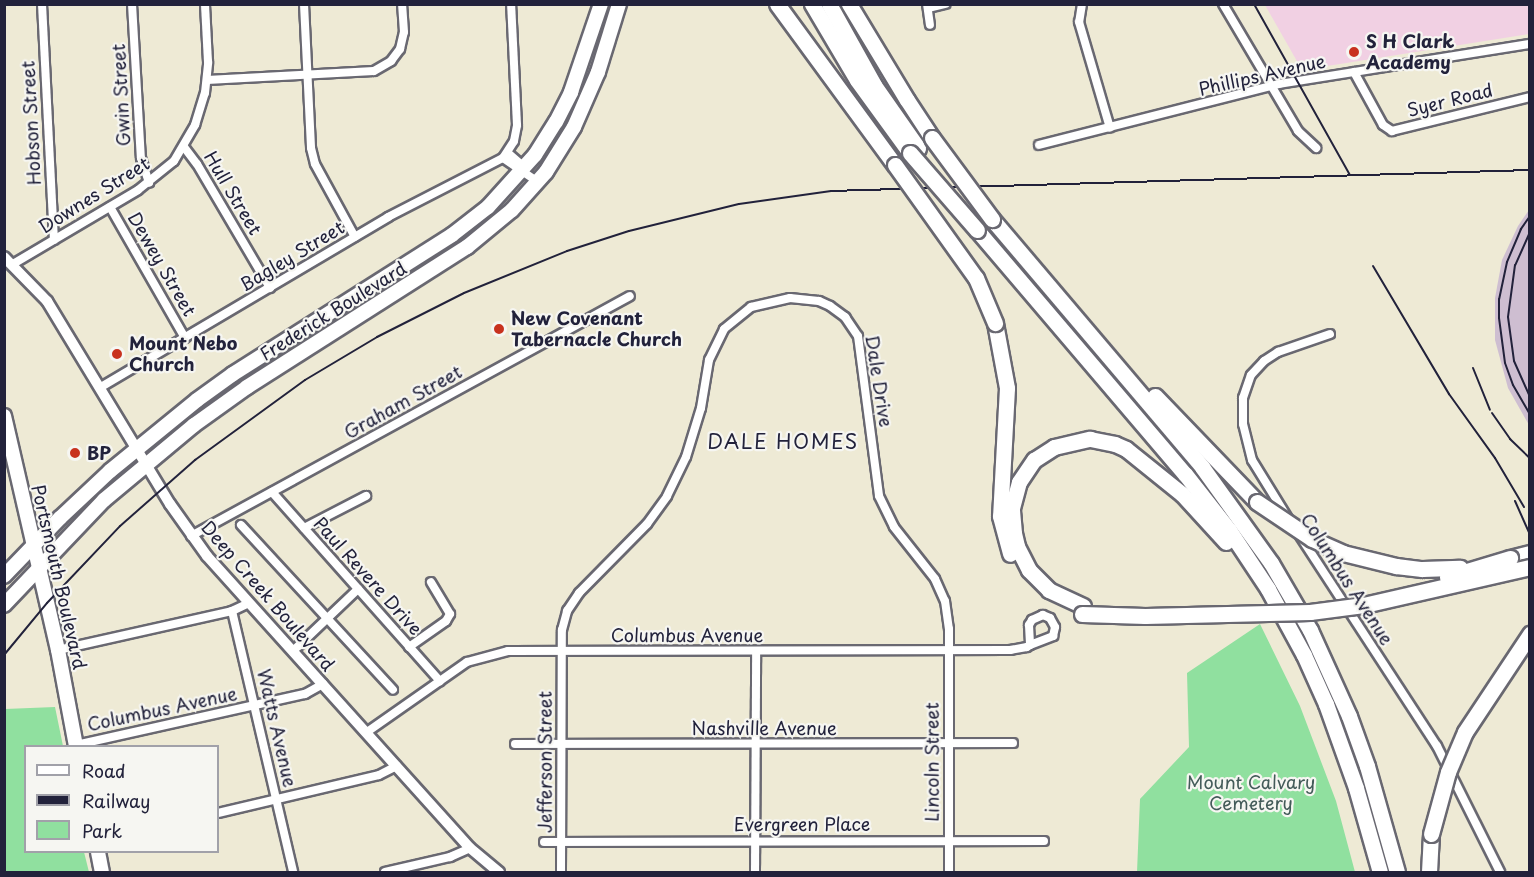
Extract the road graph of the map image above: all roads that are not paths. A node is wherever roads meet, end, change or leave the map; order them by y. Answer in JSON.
{"nodes":[{"id":1,"x":42,"y":4,"type":"edge"},
{"id":2,"x":132,"y":4,"type":"edge"},
{"id":3,"x":205,"y":4,"type":"edge"},
{"id":4,"x":303,"y":4,"type":"edge"},
{"id":5,"x":402,"y":4,"type":"edge"},
{"id":6,"x":511,"y":4,"type":"edge"},
{"id":7,"x":600,"y":4,"type":"edge"},
{"id":8,"x":620,"y":4,"type":"edge"},
{"id":9,"x":777,"y":4,"type":"edge"},
{"id":10,"x":812,"y":4,"type":"edge"},
{"id":11,"x":829,"y":4,"type":"edge"},
{"id":12,"x":849,"y":4,"type":"edge"},
{"id":13,"x":856,"y":4,"type":"edge"},
{"id":14,"x":946,"y":4,"type":"edge"},
{"id":15,"x":1082,"y":4,"type":"edge"},
{"id":16,"x":1223,"y":4,"type":"edge"},
{"id":17,"x":927,"y":6,"type":"edge"},
{"id":18,"x":930,"y":25,"type":"dead end"},
{"id":19,"x":1530,"y":44,"type":"edge"},
{"id":20,"x":1354,"y":72,"type":"junction"},
{"id":21,"x":308,"y":75,"type":"junction"},
{"id":22,"x":207,"y":80,"type":"junction"},
{"id":23,"x":1271,"y":86,"type":"junction"},
{"id":24,"x":1530,"y":97,"type":"edge"},
{"id":25,"x":1110,"y":128,"type":"junction"},
{"id":26,"x":932,"y":138,"type":"junction"},
{"id":27,"x":1039,"y":145,"type":"dead end"},
{"id":28,"x":184,"y":147,"type":"junction"},
{"id":29,"x":1316,"y":148,"type":"dead end"},
{"id":30,"x":914,"y":150,"type":"junction"},
{"id":31,"x":505,"y":155,"type":"junction"},
{"id":32,"x":523,"y":170,"type":"junction"},
{"id":33,"x":538,"y":182,"type":"junction"},
{"id":34,"x":149,"y":183,"type":"junction"},
{"id":35,"x":110,"y":207,"type":"junction"},
{"id":36,"x":992,"y":219,"type":"junction"},
{"id":37,"x":355,"y":237,"type":"junction"},
{"id":38,"x":54,"y":240,"type":"junction"},
{"id":39,"x":9,"y":260,"type":"edge"},
{"id":40,"x":270,"y":288,"type":"junction"},
{"id":41,"x":630,"y":296,"type":"dead end"},
{"id":42,"x":1330,"y":334,"type":"dead end"},
{"id":43,"x":185,"y":338,"type":"junction"},
{"id":44,"x":100,"y":387,"type":"junction"},
{"id":45,"x":4,"y":416,"type":"edge"},
{"id":46,"x":136,"y":448,"type":"junction"},
{"id":47,"x":146,"y":464,"type":"junction"},
{"id":48,"x":272,"y":492,"type":"junction"},
{"id":49,"x":366,"y":496,"type":"dead end"},
{"id":50,"x":241,"y":525,"type":"dead end"},
{"id":51,"x":304,"y":528,"type":"junction"},
{"id":52,"x":191,"y":536,"type":"junction"},
{"id":53,"x":34,"y":545,"type":"junction"},
{"id":54,"x":1530,"y":554,"type":"edge"},
{"id":55,"x":1510,"y":558,"type":"junction"},
{"id":56,"x":39,"y":566,"type":"junction"},
{"id":57,"x":1530,"y":567,"type":"edge"},
{"id":58,"x":4,"y":576,"type":"edge"},
{"id":59,"x":431,"y":582,"type":"dead end"},
{"id":60,"x":358,"y":589,"type":"junction"},
{"id":61,"x":1268,"y":589,"type":"junction"},
{"id":62,"x":249,"y":603,"type":"junction"},
{"id":63,"x":4,"y":605,"type":"edge"},
{"id":64,"x":1083,"y":610,"type":"junction"},
{"id":65,"x":232,"y":611,"type":"junction"},
{"id":66,"x":327,"y":618,"type":"junction"},
{"id":67,"x":1530,"y":634,"type":"edge"},
{"id":68,"x":1030,"y":645,"type":"dead end"},
{"id":69,"x":409,"y":647,"type":"junction"},
{"id":70,"x":58,"y":650,"type":"junction"},
{"id":71,"x":293,"y":651,"type":"junction"},
{"id":72,"x":562,"y":651,"type":"junction"},
{"id":73,"x":756,"y":651,"type":"junction"},
{"id":74,"x":949,"y":651,"type":"junction"},
{"id":75,"x":440,"y":681,"type":"junction"},
{"id":76,"x":323,"y":684,"type":"junction"},
{"id":77,"x":393,"y":690,"type":"dead end"},
{"id":78,"x":255,"y":705,"type":"junction"},
{"id":79,"x":367,"y":732,"type":"junction"},
{"id":80,"x":1013,"y":743,"type":"dead end"},
{"id":81,"x":514,"y":744,"type":"dead end"},
{"id":82,"x":561,"y":744,"type":"junction"},
{"id":83,"x":755,"y":744,"type":"junction"},
{"id":84,"x":949,"y":744,"type":"junction"},
{"id":85,"x":76,"y":745,"type":"edge"},
{"id":86,"x":80,"y":745,"type":"edge"},
{"id":87,"x":397,"y":766,"type":"junction"},
{"id":88,"x":276,"y":799,"type":"junction"},
{"id":89,"x":219,"y":813,"type":"edge"},
{"id":90,"x":755,"y":840,"type":"junction"},
{"id":91,"x":949,"y":841,"type":"junction"},
{"id":92,"x":1044,"y":841,"type":"dead end"},
{"id":93,"x":544,"y":842,"type":"dead end"},
{"id":94,"x":561,"y":842,"type":"junction"},
{"id":95,"x":470,"y":848,"type":"junction"},
{"id":96,"x":98,"y":853,"type":"edge"},
{"id":97,"x":102,"y":873,"type":"edge"},
{"id":98,"x":293,"y":873,"type":"edge"},
{"id":99,"x":385,"y":873,"type":"edge"},
{"id":100,"x":499,"y":873,"type":"edge"},
{"id":101,"x":561,"y":873,"type":"edge"},
{"id":102,"x":755,"y":873,"type":"edge"},
{"id":103,"x":949,"y":873,"type":"edge"},
{"id":104,"x":1380,"y":873,"type":"edge"},
{"id":105,"x":1397,"y":873,"type":"edge"},
{"id":106,"x":1429,"y":873,"type":"edge"},
{"id":107,"x":1500,"y":873,"type":"edge"}],
"edges":[{"from":1,"to":38,"type":"street","name":"Hobson Street"},
{"from":2,"to":34,"type":"street","name":"Gwin Street"},
{"from":3,"to":22,"type":"street","name":"Downes Street"},
{"from":4,"to":21,"type":"street"},
{"from":5,"to":21,"type":"street"},
{"from":6,"to":31,"type":"street"},
{"from":7,"to":32,"type":"main road","name":"Frederick Boulevard"},
{"from":8,"to":33,"type":"main road","name":"Frederick Boulevard"},
{"from":9,"to":64,"type":"highway","bridge":true},
{"from":10,"to":30,"type":"highway"},
{"from":11,"to":30,"type":"highway"},
{"from":12,"to":26,"type":"highway"},
{"from":13,"to":26,"type":"highway"},
{"from":14,"to":17,"type":"street"},
{"from":15,"to":25,"type":"street"},
{"from":16,"to":23,"type":"street"},
{"from":17,"to":18,"type":"street"},
{"from":19,"to":20,"type":"street","name":"Phillips Avenue"},
{"from":20,"to":23,"type":"street","name":"Phillips Avenue"},
{"from":20,"to":24,"type":"street","name":"Syer Road"},
{"from":21,"to":22,"type":"street"},
{"from":21,"to":37,"type":"street"},
{"from":22,"to":28,"type":"street","name":"Downes Street"},
{"from":23,"to":25,"type":"street","name":"Phillips Avenue"},
{"from":23,"to":29,"type":"street"},
{"from":25,"to":27,"type":"street","name":"Phillips Avenue"},
{"from":26,"to":36,"type":"highway","bridge":true},
{"from":28,"to":34,"type":"street","name":"Downes Street"},
{"from":28,"to":40,"type":"street","name":"Hull Street"},
{"from":30,"to":61,"type":"highway","bridge":true},
{"from":31,"to":32,"type":"street"},
{"from":31,"to":37,"type":"street","name":"Bagley Street"},
{"from":32,"to":33,"type":"street"},
{"from":32,"to":46,"type":"main road","name":"Frederick Boulevard"},
{"from":33,"to":47,"type":"main road","name":"Frederick Boulevard"},
{"from":34,"to":35,"type":"street","name":"Downes Street"},
{"from":35,"to":38,"type":"street","name":"Downes Street"},
{"from":35,"to":43,"type":"street","name":"Dewey Street"},
{"from":36,"to":55,"type":"highway","bridge":true},
{"from":36,"to":105,"type":"highway"},
{"from":37,"to":40,"type":"street","name":"Bagley Street"},
{"from":38,"to":39,"type":"street","name":"Downes Street"},
{"from":39,"to":44,"type":"street","name":"Deep Creek Boulevard"},
{"from":40,"to":43,"type":"street","name":"Bagley Street"},
{"from":41,"to":48,"type":"street","name":"Graham Street"},
{"from":42,"to":107,"type":"street","name":"Columbus Avenue"},
{"from":43,"to":44,"type":"street","name":"Bagley Street"},
{"from":44,"to":46,"type":"street","name":"Deep Creek Boulevard"},
{"from":45,"to":53,"type":"main road","name":"Portsmouth Boulevard"},
{"from":46,"to":47,"type":"street","name":"Deep Creek Boulevard"},
{"from":46,"to":53,"type":"main road","name":"Frederick Boulevard"},
{"from":47,"to":52,"type":"street","name":"Deep Creek Boulevard"},
{"from":47,"to":56,"type":"main road","name":"Frederick Boulevard"},
{"from":48,"to":51,"type":"street","name":"Paul Revere Drive"},
{"from":48,"to":52,"type":"street","name":"Graham Street"},
{"from":49,"to":51,"type":"street"},
{"from":50,"to":66,"type":"street"},
{"from":51,"to":60,"type":"street","name":"Paul Revere Drive"},
{"from":52,"to":62,"type":"street","name":"Deep Creek Boulevard"},
{"from":53,"to":56,"type":"main road","name":"Portsmouth Boulevard"},
{"from":53,"to":58,"type":"main road","name":"Frederick Boulevard"},
{"from":54,"to":55,"type":"highway"},
{"from":55,"to":64,"type":"highway","bridge":true},
{"from":56,"to":63,"type":"main road","name":"Frederick Boulevard"},
{"from":56,"to":70,"type":"main road","name":"Portsmouth Boulevard"},
{"from":57,"to":64,"type":"highway","bridge":true},
{"from":59,"to":69,"type":"street"},
{"from":60,"to":66,"type":"street"},
{"from":60,"to":69,"type":"street","name":"Paul Revere Drive"},
{"from":61,"to":64,"type":"highway"},
{"from":61,"to":104,"type":"highway"},
{"from":62,"to":65,"type":"street"},
{"from":62,"to":71,"type":"street","name":"Deep Creek Boulevard"},
{"from":65,"to":70,"type":"street"},
{"from":65,"to":78,"type":"street","name":"Watts Avenue"},
{"from":66,"to":71,"type":"street"},
{"from":66,"to":77,"type":"street"},
{"from":67,"to":106,"type":"highway","bridge":true},
{"from":68,"to":74,"type":"street","name":"Columbus Avenue"},
{"from":69,"to":75,"type":"street","name":"Paul Revere Drive"},
{"from":70,"to":85,"type":"main road","name":"Portsmouth Boulevard"},
{"from":71,"to":76,"type":"street","name":"Deep Creek Boulevard"},
{"from":72,"to":73,"type":"street","name":"Columbus Avenue"},
{"from":72,"to":74,"type":"street","name":"Dale Drive"},
{"from":72,"to":75,"type":"street","name":"Columbus Avenue"},
{"from":72,"to":82,"type":"street","name":"Jefferson Street"},
{"from":73,"to":74,"type":"street","name":"Columbus Avenue"},
{"from":73,"to":83,"type":"street"},
{"from":74,"to":84,"type":"street","name":"Lincoln Street"},
{"from":75,"to":79,"type":"street","name":"Columbus Avenue"},
{"from":76,"to":78,"type":"street","name":"Columbus Avenue"},
{"from":76,"to":79,"type":"street","name":"Deep Creek Boulevard"},
{"from":78,"to":86,"type":"street","name":"Columbus Avenue"},
{"from":78,"to":88,"type":"street","name":"Watts Avenue"},
{"from":79,"to":87,"type":"street","name":"Deep Creek Boulevard"},
{"from":80,"to":84,"type":"street","name":"Nashville Avenue"},
{"from":81,"to":82,"type":"street","name":"Nashville Avenue"},
{"from":82,"to":83,"type":"street","name":"Nashville Avenue"},
{"from":82,"to":94,"type":"street","name":"Jefferson Street"},
{"from":83,"to":84,"type":"street","name":"Nashville Avenue"},
{"from":83,"to":90,"type":"street"},
{"from":84,"to":91,"type":"street","name":"Lincoln Street"},
{"from":87,"to":88,"type":"street"},
{"from":87,"to":95,"type":"street","name":"Deep Creek Boulevard"},
{"from":88,"to":89,"type":"street"},
{"from":88,"to":98,"type":"street","name":"Watts Avenue"},
{"from":90,"to":91,"type":"street","name":"Evergreen Place"},
{"from":90,"to":94,"type":"street","name":"Evergreen Place"},
{"from":90,"to":102,"type":"street"},
{"from":91,"to":92,"type":"street","name":"Evergreen Place"},
{"from":91,"to":103,"type":"street","name":"Lincoln Street"},
{"from":93,"to":94,"type":"street","name":"Evergreen Place"},
{"from":94,"to":101,"type":"street","name":"Jefferson Street"},
{"from":95,"to":99,"type":"street"},
{"from":95,"to":100,"type":"street","name":"Deep Creek Boulevard"},
{"from":96,"to":97,"type":"main road"}]}
